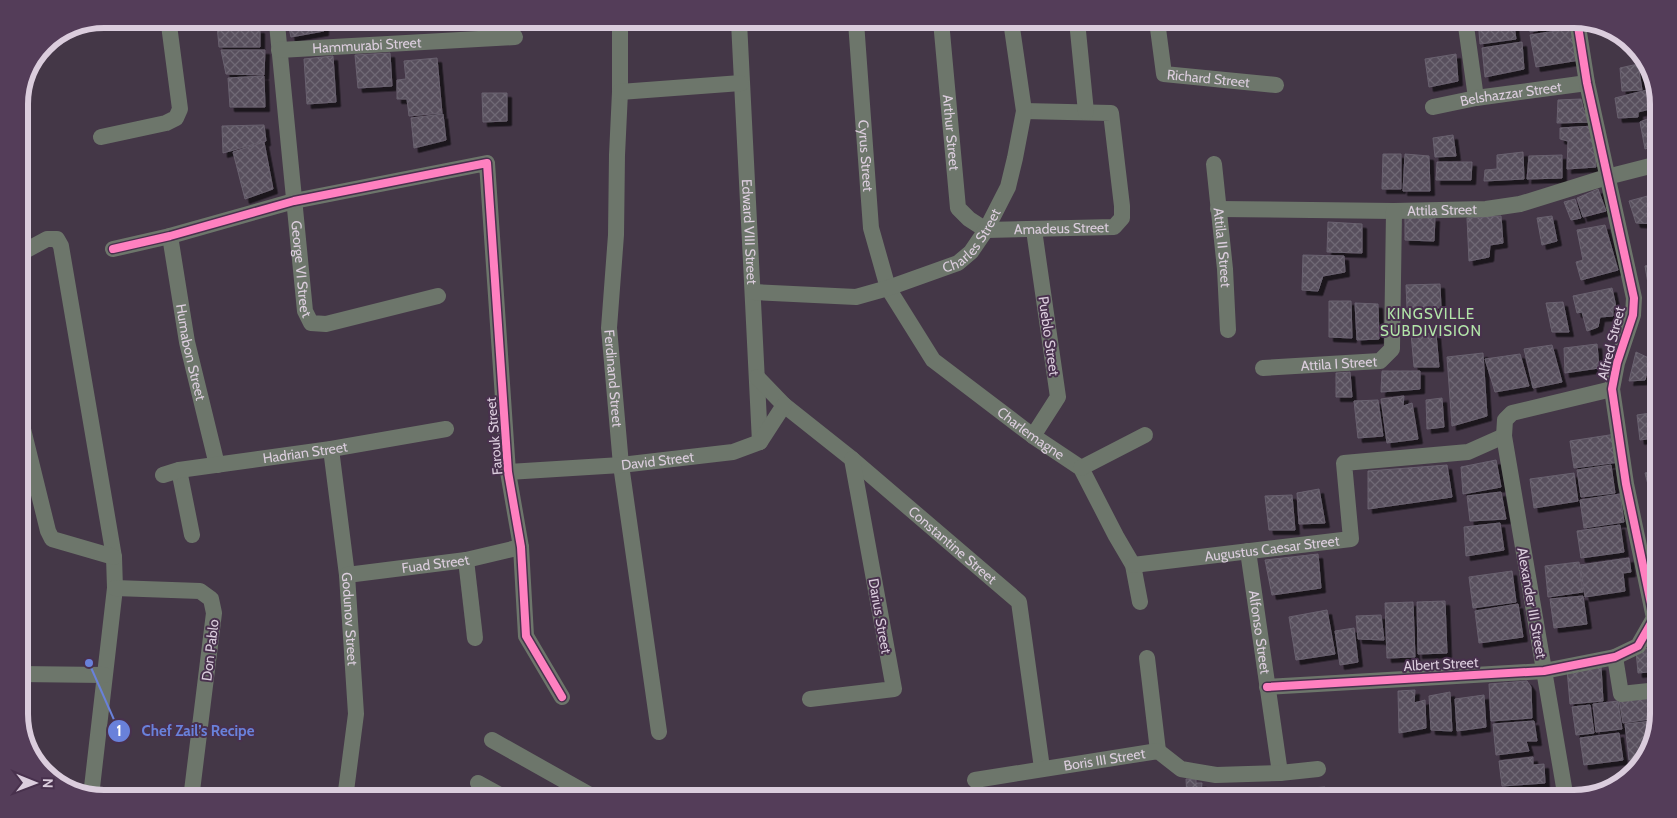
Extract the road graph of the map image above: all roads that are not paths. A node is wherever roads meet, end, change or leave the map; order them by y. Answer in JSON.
{"nodes":[{"id":1,"x":169,"y":27,"type":"edge"},
{"id":2,"x":277,"y":27,"type":"edge"},
{"id":3,"x":620,"y":27,"type":"edge"},
{"id":4,"x":739,"y":27,"type":"edge"},
{"id":5,"x":856,"y":27,"type":"edge"},
{"id":6,"x":942,"y":27,"type":"edge"},
{"id":7,"x":1013,"y":27,"type":"edge"},
{"id":8,"x":1078,"y":27,"type":"edge"},
{"id":9,"x":1158,"y":27,"type":"edge"},
{"id":10,"x":1466,"y":27,"type":"edge"},
{"id":11,"x":1578,"y":28,"type":"edge"},
{"id":12,"x":515,"y":37,"type":"dead end"},
{"id":13,"x":279,"y":50,"type":"junction"},
{"id":14,"x":742,"y":83,"type":"junction"},
{"id":15,"x":1587,"y":83,"type":"junction"},
{"id":16,"x":1276,"y":85,"type":"dead end"},
{"id":17,"x":620,"y":92,"type":"junction"},
{"id":18,"x":1476,"y":98,"type":"junction"},
{"id":19,"x":1433,"y":107,"type":"dead end"},
{"id":20,"x":1024,"y":111,"type":"junction"},
{"id":21,"x":1086,"y":112,"type":"junction"},
{"id":22,"x":101,"y":137,"type":"dead end"},
{"id":23,"x":1214,"y":164,"type":"dead end"},
{"id":24,"x":1649,"y":166,"type":"edge"},
{"id":25,"x":1608,"y":177,"type":"junction"},
{"id":26,"x":294,"y":200,"type":"junction"},
{"id":27,"x":1218,"y":209,"type":"junction"},
{"id":28,"x":1394,"y":211,"type":"junction"},
{"id":29,"x":986,"y":230,"type":"junction"},
{"id":30,"x":1034,"y":230,"type":"junction"},
{"id":31,"x":170,"y":236,"type":"junction"},
{"id":32,"x":28,"y":249,"type":"edge"},
{"id":33,"x":113,"y":249,"type":"dead end"},
{"id":34,"x":888,"y":288,"type":"junction"},
{"id":35,"x":754,"y":292,"type":"junction"},
{"id":36,"x":438,"y":296,"type":"dead end"},
{"id":37,"x":1228,"y":330,"type":"dead end"},
{"id":38,"x":1263,"y":368,"type":"dead end"},
{"id":39,"x":758,"y":377,"type":"junction"},
{"id":40,"x":1612,"y":389,"type":"junction"},
{"id":41,"x":784,"y":405,"type":"junction"},
{"id":42,"x":446,"y":429,"type":"dead end"},
{"id":43,"x":1145,"y":435,"type":"dead end"},
{"id":44,"x":1034,"y":436,"type":"junction"},
{"id":45,"x":1504,"y":436,"type":"junction"},
{"id":46,"x":760,"y":442,"type":"junction"},
{"id":47,"x":330,"y":449,"type":"junction"},
{"id":48,"x":28,"y":450,"type":"edge"},
{"id":49,"x":852,"y":460,"type":"junction"},
{"id":50,"x":217,"y":465,"type":"junction"},
{"id":51,"x":621,"y":465,"type":"junction"},
{"id":52,"x":1081,"y":468,"type":"junction"},
{"id":53,"x":508,"y":472,"type":"junction"},
{"id":54,"x":192,"y":535,"type":"dead end"},
{"id":55,"x":521,"y":547,"type":"junction"},
{"id":56,"x":1248,"y":551,"type":"junction"},
{"id":57,"x":114,"y":557,"type":"junction"},
{"id":58,"x":466,"y":560,"type":"junction"},
{"id":59,"x":1133,"y":565,"type":"junction"},
{"id":60,"x":347,"y":575,"type":"junction"},
{"id":61,"x":115,"y":588,"type":"junction"},
{"id":62,"x":1650,"y":598,"type":"edge"},
{"id":63,"x":1140,"y":602,"type":"dead end"},
{"id":64,"x":1650,"y":625,"type":"edge"},
{"id":65,"x":475,"y":638,"type":"dead end"},
{"id":66,"x":1615,"y":657,"type":"junction"},
{"id":67,"x":1147,"y":658,"type":"dead end"},
{"id":68,"x":1544,"y":671,"type":"junction"},
{"id":69,"x":28,"y":674,"type":"edge"},
{"id":70,"x":104,"y":675,"type":"junction"},
{"id":71,"x":1267,"y":687,"type":"junction"},
{"id":72,"x":1650,"y":691,"type":"edge"},
{"id":73,"x":562,"y":697,"type":"dead end"},
{"id":74,"x":810,"y":699,"type":"dead end"},
{"id":75,"x":659,"y":732,"type":"dead end"},
{"id":76,"x":492,"y":740,"type":"dead end"},
{"id":77,"x":1158,"y":751,"type":"junction"},
{"id":78,"x":1042,"y":768,"type":"junction"},
{"id":79,"x":1318,"y":769,"type":"dead end"},
{"id":80,"x":1280,"y":773,"type":"junction"},
{"id":81,"x":975,"y":780,"type":"dead end"},
{"id":82,"x":478,"y":783,"type":"dead end"},
{"id":83,"x":92,"y":790,"type":"edge"},
{"id":84,"x":192,"y":790,"type":"edge"},
{"id":85,"x":346,"y":790,"type":"dead end"},
{"id":86,"x":491,"y":790,"type":"edge"},
{"id":87,"x":581,"y":790,"type":"edge"},
{"id":88,"x":1564,"y":790,"type":"edge"}],
"edges":[{"from":1,"to":22,"type":"street"},
{"from":2,"to":13,"type":"street","name":"George VI Street"},
{"from":3,"to":17,"type":"street","name":"Ferdinand Street"},
{"from":4,"to":14,"type":"street","name":"Edward VIII Street"},
{"from":5,"to":34,"type":"street","name":"Cyrus Street"},
{"from":6,"to":29,"type":"street","name":"Arthur Street"},
{"from":7,"to":20,"type":"street","name":"Charles Street"},
{"from":8,"to":21,"type":"street"},
{"from":9,"to":16,"type":"street","name":"Richard Street"},
{"from":10,"to":18,"type":"street"},
{"from":11,"to":15,"type":"street","name":"Alfred Street"},
{"from":12,"to":13,"type":"street","name":"Hammurabi Street"},
{"from":13,"to":26,"type":"street","name":"George VI Street"},
{"from":14,"to":17,"type":"street"},
{"from":14,"to":35,"type":"street","name":"Edward VIII Street"},
{"from":15,"to":18,"type":"street","name":"Belshazzar Street"},
{"from":15,"to":25,"type":"street","name":"Alfred Street"},
{"from":17,"to":51,"type":"street","name":"Ferdinand Street"},
{"from":18,"to":19,"type":"street","name":"Belshazzar Street"},
{"from":20,"to":21,"type":"street"},
{"from":20,"to":29,"type":"street","name":"Charles Street"},
{"from":21,"to":30,"type":"street","name":"Amadeus Street"},
{"from":23,"to":27,"type":"street","name":"Attila II Street"},
{"from":24,"to":25,"type":"street","name":"Attila Street"},
{"from":25,"to":28,"type":"street","name":"Attila Street"},
{"from":25,"to":40,"type":"street","name":"Alfred Street"},
{"from":26,"to":31,"type":"street"},
{"from":26,"to":36,"type":"street","name":"George VI Street"},
{"from":26,"to":53,"type":"street","name":"Farouk Street"},
{"from":27,"to":28,"type":"street","name":"Attila Street"},
{"from":27,"to":37,"type":"street","name":"Attila II Street"},
{"from":28,"to":38,"type":"street","name":"Attila I Street"},
{"from":29,"to":30,"type":"street","name":"Amadeus Street"},
{"from":29,"to":34,"type":"street","name":"Charles Street"},
{"from":30,"to":44,"type":"street","name":"Pueblo Street"},
{"from":31,"to":33,"type":"street"},
{"from":31,"to":50,"type":"street","name":"Humabon Street"},
{"from":32,"to":57,"type":"street"},
{"from":34,"to":35,"type":"street","name":"Charles Street"},
{"from":34,"to":44,"type":"street","name":"Charlemagne"},
{"from":35,"to":39,"type":"street","name":"Edward VIII Street"},
{"from":39,"to":41,"type":"street","name":"Constantine Street"},
{"from":39,"to":46,"type":"street","name":"Edward VIII Street"},
{"from":40,"to":45,"type":"street"},
{"from":40,"to":62,"type":"street","name":"Alfred Street"},
{"from":41,"to":46,"type":"street"},
{"from":41,"to":49,"type":"street","name":"Constantine Street"},
{"from":42,"to":47,"type":"street","name":"Hadrian Street"},
{"from":43,"to":52,"type":"street"},
{"from":44,"to":52,"type":"street","name":"Charlemagne"},
{"from":45,"to":56,"type":"street","name":"Augustus Caesar Street"},
{"from":45,"to":68,"type":"street","name":"Alexander III Street"},
{"from":46,"to":51,"type":"street","name":"David Street"},
{"from":47,"to":50,"type":"street","name":"Hadrian Street"},
{"from":47,"to":60,"type":"street","name":"Godunov Street"},
{"from":48,"to":57,"type":"street"},
{"from":49,"to":74,"type":"street","name":"Darius Street"},
{"from":49,"to":78,"type":"street","name":"Constantine Street"},
{"from":50,"to":54,"type":"street","name":"Hadrian Street"},
{"from":51,"to":53,"type":"street","name":"David Street"},
{"from":51,"to":75,"type":"street","name":"Ferdinand Street"},
{"from":52,"to":59,"type":"street","name":"Charlemagne"},
{"from":53,"to":55,"type":"street","name":"Farouk Street"},
{"from":55,"to":58,"type":"street","name":"Fuad Street"},
{"from":55,"to":73,"type":"street","name":"Farouk Street"},
{"from":56,"to":59,"type":"street","name":"Augustus Caesar Street"},
{"from":56,"to":71,"type":"street","name":"Alfonso Street"},
{"from":57,"to":61,"type":"street"},
{"from":58,"to":60,"type":"street","name":"Fuad Street"},
{"from":58,"to":65,"type":"street"},
{"from":59,"to":63,"type":"street","name":"Charlemagne"},
{"from":60,"to":85,"type":"street","name":"Godunov Street"},
{"from":61,"to":70,"type":"street"},
{"from":61,"to":84,"type":"street","name":"Don Pablo"},
{"from":64,"to":66,"type":"street","name":"Alfred Street"},
{"from":66,"to":68,"type":"street","name":"Albert Street"},
{"from":66,"to":72,"type":"street"},
{"from":67,"to":77,"type":"street"},
{"from":68,"to":71,"type":"street","name":"Albert Street"},
{"from":68,"to":88,"type":"street","name":"Alexander III Street"},
{"from":69,"to":70,"type":"street"},
{"from":70,"to":83,"type":"street"},
{"from":71,"to":80,"type":"street","name":"Alfonso Street"},
{"from":76,"to":87,"type":"street"},
{"from":77,"to":78,"type":"street","name":"Boris III Street"},
{"from":77,"to":80,"type":"street","name":"Boris III Street"},
{"from":78,"to":81,"type":"street","name":"Boris III Street"},
{"from":79,"to":80,"type":"street","name":"Boris III Street"},
{"from":82,"to":86,"type":"street"}]}
